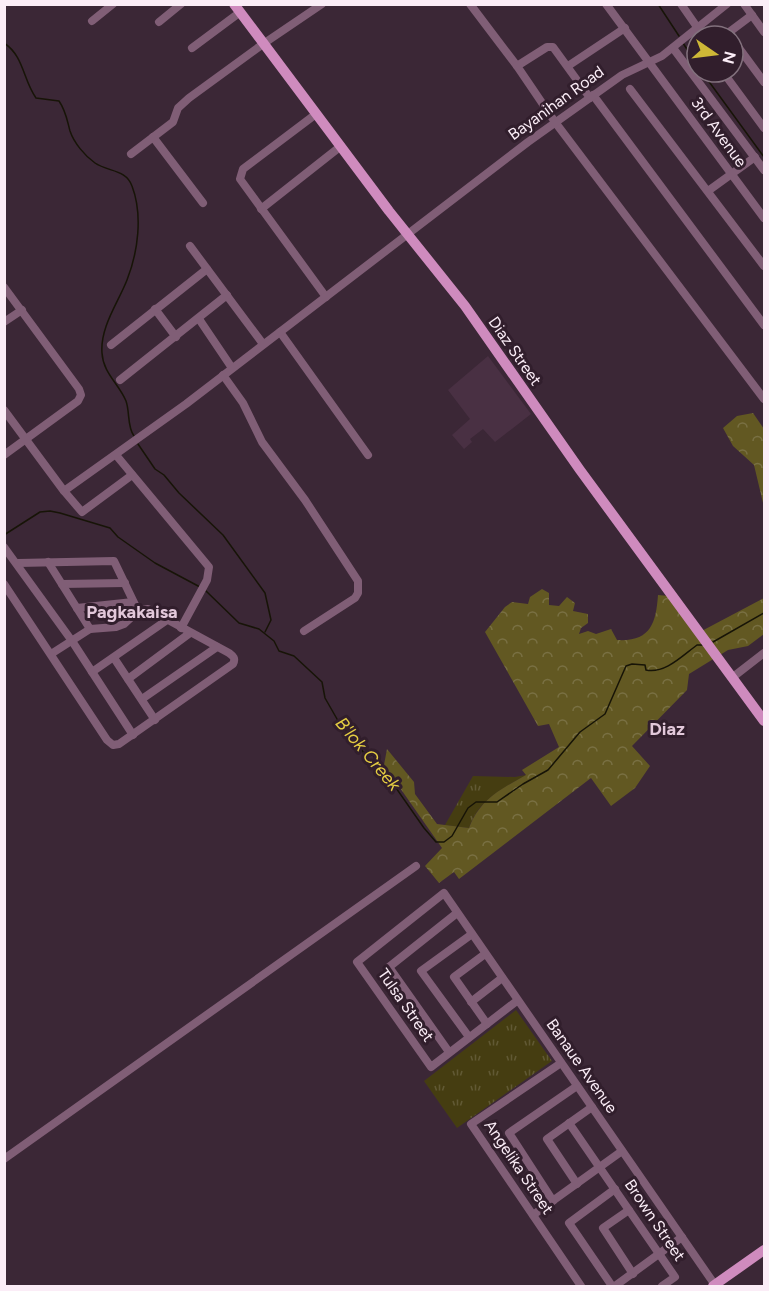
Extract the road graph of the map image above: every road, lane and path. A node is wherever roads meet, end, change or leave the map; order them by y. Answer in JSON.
{"nodes":[{"id":1,"x":113,"y":4,"type":"edge"},
{"id":2,"x":181,"y":4,"type":"edge"},
{"id":3,"x":322,"y":4,"type":"edge"},
{"id":4,"x":470,"y":4,"type":"edge"},
{"id":5,"x":606,"y":4,"type":"edge"},
{"id":6,"x":681,"y":4,"type":"edge"},
{"id":7,"x":727,"y":4,"type":"edge"},
{"id":8,"x":744,"y":4,"type":"edge"},
{"id":9,"x":236,"y":9,"type":"edge"},
{"id":10,"x":752,"y":15,"type":"junction"},
{"id":11,"x":92,"y":21,"type":"dead end"},
{"id":12,"x":159,"y":22,"type":"dead end"},
{"id":13,"x":695,"y":24,"type":"edge"},
{"id":14,"x":701,"y":24,"type":"edge"},
{"id":15,"x":742,"y":24,"type":"edge"},
{"id":16,"x":625,"y":28,"type":"junction"},
{"id":17,"x":765,"y":32,"type":"edge"},
{"id":18,"x":685,"y":38,"type":"edge"},
{"id":19,"x":679,"y":43,"type":"junction"},
{"id":20,"x":263,"y":44,"type":"junction"},
{"id":21,"x":192,"y":48,"type":"dead end"},
{"id":22,"x":745,"y":56,"type":"edge"},
{"id":23,"x":650,"y":63,"type":"junction"},
{"id":24,"x":517,"y":66,"type":"junction"},
{"id":25,"x":568,"y":66,"type":"junction"},
{"id":26,"x":765,"y":82,"type":"edge"},
{"id":27,"x":732,"y":84,"type":"edge"},
{"id":28,"x":630,"y":89,"type":"dead end"},
{"id":29,"x":592,"y":96,"type":"junction"},
{"id":30,"x":316,"y":114,"type":"junction"},
{"id":31,"x":555,"y":122,"type":"junction"},
{"id":32,"x":765,"y":128,"type":"edge"},
{"id":33,"x":153,"y":137,"type":"junction"},
{"id":34,"x":341,"y":146,"type":"junction"},
{"id":35,"x":131,"y":154,"type":"dead end"},
{"id":36,"x":755,"y":157,"type":"junction"},
{"id":37,"x":765,"y":170,"type":"edge"},
{"id":38,"x":731,"y":175,"type":"junction"},
{"id":39,"x":708,"y":191,"type":"junction"},
{"id":40,"x":203,"y":203,"type":"dead end"},
{"id":41,"x":261,"y":209,"type":"junction"},
{"id":42,"x":765,"y":219,"type":"edge"},
{"id":43,"x":407,"y":233,"type":"junction"},
{"id":44,"x":190,"y":246,"type":"dead end"},
{"id":45,"x":765,"y":267,"type":"edge"},
{"id":46,"x":207,"y":269,"type":"junction"},
{"id":47,"x":4,"y":287,"type":"edge"},
{"id":48,"x":227,"y":296,"type":"junction"},
{"id":49,"x":326,"y":297,"type":"junction"},
{"id":50,"x":156,"y":309,"type":"junction"},
{"id":51,"x":22,"y":310,"type":"junction"},
{"id":52,"x":199,"y":319,"type":"junction"},
{"id":53,"x":4,"y":322,"type":"edge"},
{"id":54,"x":765,"y":325,"type":"edge"},
{"id":55,"x":280,"y":332,"type":"junction"},
{"id":56,"x":176,"y":337,"type":"junction"},
{"id":57,"x":263,"y":344,"type":"junction"},
{"id":58,"x":111,"y":345,"type":"dead end"},
{"id":59,"x":232,"y":368,"type":"junction"},
{"id":60,"x":223,"y":375,"type":"junction"},
{"id":61,"x":120,"y":380,"type":"dead end"},
{"id":62,"x":765,"y":399,"type":"edge"},
{"id":63,"x":4,"y":410,"type":"edge"},
{"id":64,"x":27,"y":439,"type":"junction"},
{"id":65,"x":4,"y":455,"type":"edge"},
{"id":66,"x":117,"y":455,"type":"junction"},
{"id":67,"x":368,"y":455,"type":"dead end"},
{"id":68,"x":132,"y":475,"type":"junction"},
{"id":69,"x":64,"y":491,"type":"junction"},
{"id":70,"x":5,"y":547,"type":"edge"},
{"id":71,"x":48,"y":562,"type":"junction"},
{"id":72,"x":18,"y":563,"type":"junction"},
{"id":73,"x":125,"y":583,"type":"junction"},
{"id":74,"x":4,"y":584,"type":"edge"},
{"id":75,"x":62,"y":584,"type":"junction"},
{"id":76,"x":133,"y":602,"type":"junction"},
{"id":77,"x":77,"y":608,"type":"junction"},
{"id":78,"x":138,"y":611,"type":"junction"},
{"id":79,"x":167,"y":620,"type":"junction"},
{"id":80,"x":181,"y":628,"type":"junction"},
{"id":81,"x":90,"y":629,"type":"junction"},
{"id":82,"x":304,"y":631,"type":"dead end"},
{"id":83,"x":190,"y":633,"type":"junction"},
{"id":84,"x":72,"y":641,"type":"junction"},
{"id":85,"x":217,"y":647,"type":"junction"},
{"id":86,"x":765,"y":653,"type":"edge"},
{"id":87,"x":51,"y":654,"type":"junction"},
{"id":88,"x":114,"y":658,"type":"junction"},
{"id":89,"x":92,"y":672,"type":"junction"},
{"id":90,"x":733,"y":677,"type":"junction"},
{"id":91,"x":128,"y":679,"type":"junction"},
{"id":92,"x":142,"y":699,"type":"junction"},
{"id":93,"x":155,"y":720,"type":"junction"},
{"id":94,"x":765,"y":721,"type":"edge"},
{"id":95,"x":133,"y":735,"type":"junction"},
{"id":96,"x":416,"y":866,"type":"dead end"},
{"id":97,"x":444,"y":894,"type":"joint"},
{"id":98,"x":457,"y":913,"type":"junction"},
{"id":99,"x":472,"y":934,"type":"junction"},
{"id":100,"x":485,"y":954,"type":"junction"},
{"id":101,"x":502,"y":978,"type":"junction"},
{"id":102,"x":518,"y":1000,"type":"junction"},
{"id":103,"x":471,"y":1002,"type":"junction"},
{"id":104,"x":487,"y":1024,"type":"junction"},
{"id":105,"x":469,"y":1037,"type":"junction"},
{"id":106,"x":449,"y":1053,"type":"junction"},
{"id":107,"x":561,"y":1063,"type":"junction"},
{"id":108,"x":577,"y":1086,"type":"junction"},
{"id":109,"x":592,"y":1107,"type":"junction"},
{"id":110,"x":569,"y":1123,"type":"junction"},
{"id":111,"x":622,"y":1151,"type":"junction"},
{"id":112,"x":4,"y":1159,"type":"edge"},
{"id":113,"x":600,"y":1167,"type":"junction"},
{"id":114,"x":577,"y":1184,"type":"junction"},
{"id":115,"x":615,"y":1189,"type":"junction"},
{"id":116,"x":553,"y":1201,"type":"junction"},
{"id":117,"x":629,"y":1210,"type":"junction"},
{"id":118,"x":533,"y":1215,"type":"junction"},
{"id":119,"x":682,"y":1237,"type":"junction"},
{"id":120,"x":765,"y":1250,"type":"edge"},
{"id":121,"x":660,"y":1254,"type":"junction"},
{"id":122,"x":633,"y":1274,"type":"junction"},
{"id":123,"x":714,"y":1286,"type":"edge"},
{"id":124,"x":581,"y":1287,"type":"edge"},
{"id":125,"x":614,"y":1287,"type":"edge"},
{"id":126,"x":662,"y":1287,"type":"edge"}],
"edges":[{"from":1,"to":11,"type":"street"},
{"from":2,"to":12,"type":"street"},
{"from":3,"to":20,"type":"street"},
{"from":4,"to":24,"type":"street"},
{"from":5,"to":16,"type":"street","name":"3rd Avenue"},
{"from":6,"to":13,"type":"street"},
{"from":7,"to":14,"type":"street","name":"Bayanihan Road"},
{"from":8,"to":10,"type":"street"},
{"from":9,"to":20,"type":"main road","name":"Diaz Street"},
{"from":9,"to":21,"type":"street"},
{"from":10,"to":15,"type":"street"},
{"from":10,"to":17,"type":"street"},
{"from":16,"to":23,"type":"street","name":"3rd Avenue"},
{"from":16,"to":25,"type":"street"},
{"from":18,"to":19,"type":"street","name":"Bayanihan Road"},
{"from":19,"to":23,"type":"street","name":"Bayanihan Road"},
{"from":19,"to":36,"type":"street"},
{"from":20,"to":30,"type":"main road","name":"Diaz Street"},
{"from":20,"to":33,"type":"street"},
{"from":22,"to":26,"type":"street"},
{"from":23,"to":29,"type":"street","name":"Bayanihan Road"},
{"from":23,"to":38,"type":"street","name":"3rd Avenue"},
{"from":24,"to":25,"type":"street"},
{"from":24,"to":31,"type":"street"},
{"from":25,"to":29,"type":"street"},
{"from":27,"to":32,"type":"street"},
{"from":28,"to":39,"type":"street"},
{"from":29,"to":31,"type":"street","name":"Bayanihan Road"},
{"from":29,"to":54,"type":"street"},
{"from":30,"to":34,"type":"main road","name":"Diaz Street"},
{"from":30,"to":41,"type":"street"},
{"from":31,"to":43,"type":"street","name":"Bayanihan Road"},
{"from":31,"to":62,"type":"street"},
{"from":33,"to":35,"type":"street"},
{"from":33,"to":40,"type":"street"},
{"from":34,"to":41,"type":"street"},
{"from":34,"to":43,"type":"main road","name":"Diaz Street"},
{"from":36,"to":37,"type":"street"},
{"from":36,"to":38,"type":"street"},
{"from":38,"to":39,"type":"street"},
{"from":38,"to":42,"type":"street","name":"3rd Avenue"},
{"from":39,"to":45,"type":"street"},
{"from":41,"to":49,"type":"street"},
{"from":43,"to":49,"type":"street","name":"Bayanihan Road"},
{"from":43,"to":90,"type":"main road","name":"Diaz Street"},
{"from":44,"to":46,"type":"street"},
{"from":46,"to":48,"type":"street"},
{"from":46,"to":50,"type":"street"},
{"from":47,"to":51,"type":"street"},
{"from":48,"to":52,"type":"street"},
{"from":48,"to":57,"type":"street"},
{"from":49,"to":55,"type":"street","name":"Bayanihan Road"},
{"from":50,"to":56,"type":"street"},
{"from":50,"to":58,"type":"street"},
{"from":51,"to":53,"type":"street"},
{"from":51,"to":64,"type":"street"},
{"from":52,"to":56,"type":"street"},
{"from":52,"to":59,"type":"street"},
{"from":55,"to":57,"type":"street","name":"Bayanihan Road"},
{"from":55,"to":67,"type":"street"},
{"from":56,"to":61,"type":"street"},
{"from":57,"to":59,"type":"street","name":"Bayanihan Road"},
{"from":59,"to":60,"type":"street","name":"Bayanihan Road"},
{"from":60,"to":66,"type":"street","name":"Bayanihan Road"},
{"from":60,"to":82,"type":"street"},
{"from":63,"to":64,"type":"street"},
{"from":64,"to":65,"type":"street"},
{"from":64,"to":69,"type":"street"},
{"from":66,"to":68,"type":"street"},
{"from":66,"to":69,"type":"street","name":"Bayanihan Road"},
{"from":68,"to":69,"type":"street"},
{"from":68,"to":80,"type":"street"},
{"from":70,"to":72,"type":"street"},
{"from":71,"to":72,"type":"street"},
{"from":71,"to":73,"type":"street"},
{"from":71,"to":75,"type":"street"},
{"from":72,"to":84,"type":"street"},
{"from":73,"to":75,"type":"street"},
{"from":73,"to":76,"type":"street"},
{"from":74,"to":87,"type":"street"},
{"from":75,"to":77,"type":"street"},
{"from":76,"to":77,"type":"street"},
{"from":76,"to":78,"type":"street"},
{"from":77,"to":81,"type":"street"},
{"from":78,"to":79,"type":"street"},
{"from":78,"to":81,"type":"street"},
{"from":79,"to":80,"type":"street"},
{"from":79,"to":88,"type":"street"},
{"from":80,"to":83,"type":"street"},
{"from":81,"to":84,"type":"street"},
{"from":83,"to":85,"type":"street"},
{"from":83,"to":91,"type":"street"},
{"from":84,"to":87,"type":"street"},
{"from":84,"to":89,"type":"street"},
{"from":85,"to":92,"type":"street"},
{"from":85,"to":93,"type":"street"},
{"from":86,"to":90,"type":"street"},
{"from":87,"to":95,"type":"street"},
{"from":88,"to":89,"type":"street"},
{"from":88,"to":91,"type":"street"},
{"from":89,"to":95,"type":"street"},
{"from":90,"to":94,"type":"main road","name":"Diaz Street"},
{"from":91,"to":92,"type":"street"},
{"from":92,"to":93,"type":"street"},
{"from":93,"to":95,"type":"street"},
{"from":96,"to":112,"type":"street"},
{"from":97,"to":98,"type":"street","name":"Banaue Avenue"},
{"from":97,"to":106,"type":"street","name":"Tulsa Street"},
{"from":98,"to":99,"type":"street","name":"Banaue Avenue"},
{"from":98,"to":106,"type":"street"},
{"from":99,"to":100,"type":"street","name":"Banaue Avenue"},
{"from":99,"to":105,"type":"street"},
{"from":100,"to":101,"type":"street","name":"Banaue Avenue"},
{"from":100,"to":103,"type":"street"},
{"from":101,"to":102,"type":"street","name":"Banaue Avenue"},
{"from":101,"to":103,"type":"street"},
{"from":102,"to":104,"type":"street","name":"Tulsa Street"},
{"from":102,"to":107,"type":"street","name":"Banaue Avenue"},
{"from":103,"to":104,"type":"street"},
{"from":104,"to":105,"type":"street","name":"Tulsa Street"},
{"from":105,"to":106,"type":"street","name":"Tulsa Street"},
{"from":107,"to":108,"type":"street","name":"Banaue Avenue"},
{"from":107,"to":118,"type":"street","name":"Angelika Street"},
{"from":108,"to":109,"type":"street","name":"Banaue Avenue"},
{"from":108,"to":116,"type":"street"},
{"from":109,"to":110,"type":"street"},
{"from":109,"to":111,"type":"street","name":"Banaue Avenue"},
{"from":110,"to":113,"type":"street","name":"Brown Street"},
{"from":110,"to":114,"type":"street"},
{"from":111,"to":113,"type":"street"},
{"from":111,"to":119,"type":"street","name":"Banaue Avenue"},
{"from":113,"to":114,"type":"street"},
{"from":113,"to":115,"type":"street","name":"Brown Street"},
{"from":114,"to":116,"type":"street"},
{"from":115,"to":117,"type":"street","name":"Brown Street"},
{"from":115,"to":125,"type":"street"},
{"from":116,"to":118,"type":"street"},
{"from":117,"to":121,"type":"street","name":"Brown Street"},
{"from":117,"to":122,"type":"street"},
{"from":118,"to":124,"type":"street","name":"Angelika Street"},
{"from":119,"to":121,"type":"street"},
{"from":119,"to":123,"type":"street","name":"Banaue Avenue"},
{"from":120,"to":123,"type":"main road"},
{"from":121,"to":122,"type":"street"},
{"from":121,"to":126,"type":"street","name":"Brown Street"},
{"from":122,"to":125,"type":"street"}]}
